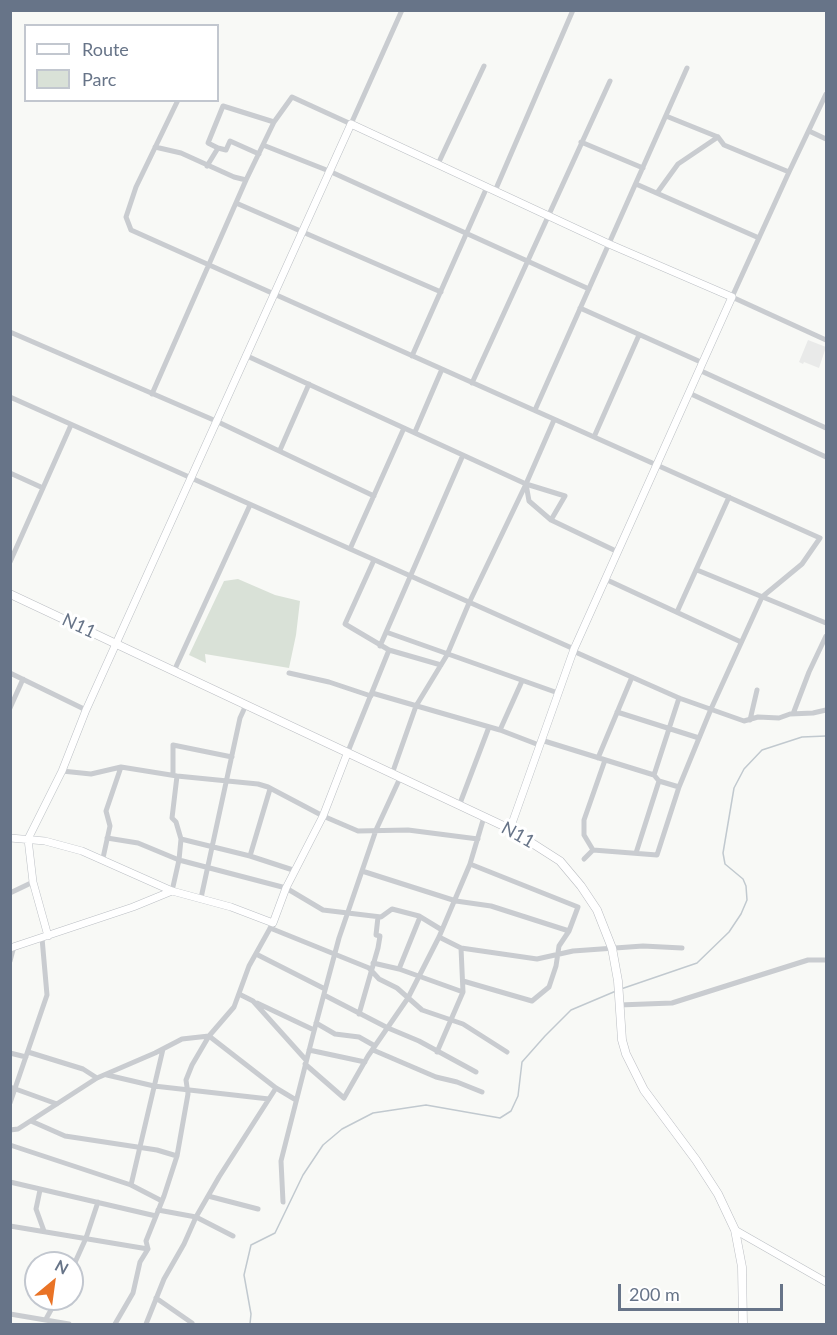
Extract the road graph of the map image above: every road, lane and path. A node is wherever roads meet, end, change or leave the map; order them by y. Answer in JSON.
{"nodes":[{"id":1,"x":402,"y":10,"type":"edge"},
{"id":2,"x":573,"y":10,"type":"edge"},
{"id":3,"x":484,"y":66,"type":"dead end"},
{"id":4,"x":687,"y":68,"type":"dead end"},
{"id":5,"x":610,"y":81,"type":"dead end"},
{"id":6,"x":826,"y":94,"type":"edge"},
{"id":7,"x":177,"y":102,"type":"edge"},
{"id":8,"x":666,"y":116,"type":"junction"},
{"id":9,"x":274,"y":122,"type":"junction"},
{"id":10,"x":351,"y":124,"type":"junction"},
{"id":11,"x":809,"y":131,"type":"junction"},
{"id":12,"x":718,"y":137,"type":"junction"},
{"id":13,"x":826,"y":139,"type":"edge"},
{"id":14,"x":581,"y":142,"type":"junction"},
{"id":15,"x":263,"y":145,"type":"junction"},
{"id":16,"x":155,"y":147,"type":"junction"},
{"id":17,"x":218,"y":148,"type":"junction"},
{"id":18,"x":259,"y":154,"type":"junction"},
{"id":19,"x":438,"y":164,"type":"junction"},
{"id":20,"x":207,"y":166,"type":"junction"},
{"id":21,"x":643,"y":168,"type":"junction"},
{"id":22,"x":330,"y":171,"type":"junction"},
{"id":23,"x":789,"y":172,"type":"junction"},
{"id":24,"x":246,"y":180,"type":"junction"},
{"id":25,"x":636,"y":184,"type":"junction"},
{"id":26,"x":487,"y":187,"type":"junction"},
{"id":27,"x":495,"y":191,"type":"junction"},
{"id":28,"x":657,"y":193,"type":"junction"},
{"id":29,"x":236,"y":203,"type":"junction"},
{"id":30,"x":548,"y":215,"type":"junction"},
{"id":31,"x":302,"y":230,"type":"junction"},
{"id":32,"x":467,"y":233,"type":"junction"},
{"id":33,"x":759,"y":238,"type":"junction"},
{"id":34,"x":609,"y":244,"type":"junction"},
{"id":35,"x":528,"y":260,"type":"junction"},
{"id":36,"x":209,"y":265,"type":"junction"},
{"id":37,"x":589,"y":289,"type":"junction"},
{"id":38,"x":441,"y":292,"type":"junction"},
{"id":39,"x":273,"y":294,"type":"junction"},
{"id":40,"x":732,"y":297,"type":"junction"},
{"id":41,"x":580,"y":308,"type":"junction"},
{"id":42,"x":10,"y":332,"type":"edge"},
{"id":43,"x":639,"y":335,"type":"junction"},
{"id":44,"x":826,"y":340,"type":"edge"},
{"id":45,"x":245,"y":355,"type":"junction"},
{"id":46,"x":412,"y":356,"type":"junction"},
{"id":47,"x":701,"y":367,"type":"junction"},
{"id":48,"x":442,"y":369,"type":"junction"},
{"id":49,"x":472,"y":383,"type":"junction"},
{"id":50,"x":309,"y":384,"type":"junction"},
{"id":51,"x":689,"y":393,"type":"junction"},
{"id":52,"x":152,"y":394,"type":"junction"},
{"id":53,"x":10,"y":398,"type":"edge"},
{"id":54,"x":535,"y":410,"type":"junction"},
{"id":55,"x":554,"y":420,"type":"junction"},
{"id":56,"x":216,"y":421,"type":"junction"},
{"id":57,"x":71,"y":425,"type":"junction"},
{"id":58,"x":404,"y":428,"type":"junction"},
{"id":59,"x":826,"y":428,"type":"edge"},
{"id":60,"x":415,"y":432,"type":"junction"},
{"id":61,"x":594,"y":437,"type":"junction"},
{"id":62,"x":280,"y":450,"type":"junction"},
{"id":63,"x":463,"y":455,"type":"junction"},
{"id":64,"x":826,"y":457,"type":"edge"},
{"id":65,"x":657,"y":465,"type":"junction"},
{"id":66,"x":10,"y":473,"type":"edge"},
{"id":67,"x":189,"y":478,"type":"junction"},
{"id":68,"x":526,"y":484,"type":"junction"},
{"id":69,"x":43,"y":488,"type":"junction"},
{"id":70,"x":374,"y":496,"type":"junction"},
{"id":71,"x":729,"y":497,"type":"junction"},
{"id":72,"x":250,"y":505,"type":"junction"},
{"id":73,"x":551,"y":520,"type":"junction"},
{"id":74,"x":823,"y":538,"type":"edge"},
{"id":75,"x":350,"y":549,"type":"junction"},
{"id":76,"x":618,"y":552,"type":"junction"},
{"id":77,"x":374,"y":560,"type":"junction"},
{"id":78,"x":10,"y":562,"type":"edge"},
{"id":79,"x":697,"y":570,"type":"junction"},
{"id":80,"x":410,"y":576,"type":"junction"},
{"id":81,"x":605,"y":579,"type":"junction"},
{"id":82,"x":10,"y":594,"type":"edge"},
{"id":83,"x":762,"y":597,"type":"junction"},
{"id":84,"x":469,"y":603,"type":"junction"},
{"id":85,"x":677,"y":612,"type":"junction"},
{"id":86,"x":826,"y":623,"type":"edge"},
{"id":87,"x":386,"y":632,"type":"junction"},
{"id":88,"x":826,"y":636,"type":"edge"},
{"id":89,"x":741,"y":642,"type":"junction"},
{"id":90,"x":117,"y":644,"type":"junction"},
{"id":91,"x":380,"y":646,"type":"junction"},
{"id":92,"x":388,"y":650,"type":"junction"},
{"id":93,"x":574,"y":650,"type":"junction"},
{"id":94,"x":447,"y":655,"type":"junction"},
{"id":95,"x":441,"y":665,"type":"junction"},
{"id":96,"x":174,"y":671,"type":"junction"},
{"id":97,"x":10,"y":673,"type":"edge"},
{"id":98,"x":289,"y":673,"type":"dead end"},
{"id":99,"x":632,"y":677,"type":"junction"},
{"id":100,"x":23,"y":679,"type":"junction"},
{"id":101,"x":522,"y":681,"type":"junction"},
{"id":102,"x":757,"y":690,"type":"dead end"},
{"id":103,"x":558,"y":693,"type":"junction"},
{"id":104,"x":371,"y":694,"type":"junction"},
{"id":105,"x":679,"y":698,"type":"junction"},
{"id":106,"x":246,"y":705,"type":"junction"},
{"id":107,"x":416,"y":706,"type":"junction"},
{"id":108,"x":10,"y":708,"type":"edge"},
{"id":109,"x":711,"y":709,"type":"junction"},
{"id":110,"x":86,"y":710,"type":"junction"},
{"id":111,"x":826,"y":710,"type":"edge"},
{"id":112,"x":617,"y":712,"type":"junction"},
{"id":113,"x":793,"y":714,"type":"junction"},
{"id":114,"x":750,"y":720,"type":"junction"},
{"id":115,"x":489,"y":727,"type":"junction"},
{"id":116,"x":669,"y":728,"type":"junction"},
{"id":117,"x":500,"y":730,"type":"junction"},
{"id":118,"x":699,"y":738,"type":"junction"},
{"id":119,"x":540,"y":743,"type":"junction"},
{"id":120,"x":347,"y":754,"type":"junction"},
{"id":121,"x":232,"y":757,"type":"junction"},
{"id":122,"x":598,"y":758,"type":"junction"},
{"id":123,"x":605,"y":760,"type":"junction"},
{"id":124,"x":121,"y":766,"type":"junction"},
{"id":125,"x":62,"y":771,"type":"junction"},
{"id":126,"x":392,"y":774,"type":"junction"},
{"id":127,"x":654,"y":775,"type":"junction"},
{"id":128,"x":175,"y":776,"type":"junction"},
{"id":129,"x":400,"y":778,"type":"junction"},
{"id":130,"x":227,"y":780,"type":"junction"},
{"id":131,"x":659,"y":781,"type":"junction"},
{"id":132,"x":679,"y":787,"type":"junction"},
{"id":133,"x":270,"y":789,"type":"junction"},
{"id":134,"x":459,"y":806,"type":"junction"},
{"id":135,"x":323,"y":816,"type":"junction"},
{"id":136,"x":484,"y":817,"type":"junction"},
{"id":137,"x":510,"y":829,"type":"junction"},
{"id":138,"x":376,"y":830,"type":"junction"},
{"id":139,"x":10,"y":838,"type":"edge"},
{"id":140,"x":107,"y":838,"type":"junction"},
{"id":141,"x":28,"y":839,"type":"junction"},
{"id":142,"x":181,"y":839,"type":"junction"},
{"id":143,"x":478,"y":839,"type":"junction"},
{"id":144,"x":213,"y":846,"type":"junction"},
{"id":145,"x":593,"y":849,"type":"junction"},
{"id":146,"x":636,"y":853,"type":"junction"},
{"id":147,"x":250,"y":856,"type":"junction"},
{"id":148,"x":103,"y":858,"type":"junction"},
{"id":149,"x":584,"y":859,"type":"dead end"},
{"id":150,"x":179,"y":860,"type":"junction"},
{"id":151,"x":470,"y":864,"type":"junction"},
{"id":152,"x":207,"y":867,"type":"junction"},
{"id":153,"x":296,"y":871,"type":"junction"},
{"id":154,"x":362,"y":871,"type":"junction"},
{"id":155,"x":33,"y":882,"type":"junction"},
{"id":156,"x":286,"y":888,"type":"junction"},
{"id":157,"x":172,"y":891,"type":"junction"},
{"id":158,"x":10,"y":893,"type":"edge"},
{"id":159,"x":201,"y":898,"type":"junction"},
{"id":160,"x":456,"y":901,"type":"junction"},
{"id":161,"x":348,"y":914,"type":"junction"},
{"id":162,"x":378,"y":917,"type":"junction"},
{"id":163,"x":420,"y":917,"type":"junction"},
{"id":164,"x":272,"y":925,"type":"junction"},
{"id":165,"x":442,"y":930,"type":"junction"},
{"id":166,"x":569,"y":932,"type":"junction"},
{"id":167,"x":45,"y":937,"type":"junction"},
{"id":168,"x":439,"y":937,"type":"junction"},
{"id":169,"x":12,"y":947,"type":"edge"},
{"id":170,"x":461,"y":948,"type":"junction"},
{"id":171,"x":612,"y":948,"type":"junction"},
{"id":172,"x":682,"y":948,"type":"dead end"},
{"id":173,"x":256,"y":954,"type":"junction"},
{"id":174,"x":559,"y":954,"type":"junction"},
{"id":175,"x":335,"y":955,"type":"junction"},
{"id":176,"x":826,"y":960,"type":"edge"},
{"id":177,"x":10,"y":961,"type":"edge"},
{"id":178,"x":373,"y":963,"type":"junction"},
{"id":179,"x":399,"y":969,"type":"junction"},
{"id":180,"x":371,"y":971,"type":"junction"},
{"id":181,"x":418,"y":976,"type":"junction"},
{"id":182,"x":463,"y":981,"type":"junction"},
{"id":183,"x":324,"y":992,"type":"junction"},
{"id":184,"x":463,"y":992,"type":"junction"},
{"id":185,"x":239,"y":994,"type":"junction"},
{"id":186,"x":408,"y":999,"type":"junction"},
{"id":187,"x":619,"y":1000,"type":"junction"},
{"id":188,"x":253,"y":1001,"type":"junction"},
{"id":189,"x":359,"y":1014,"type":"junction"},
{"id":190,"x":451,"y":1020,"type":"junction"},
{"id":191,"x":316,"y":1023,"type":"junction"},
{"id":192,"x":388,"y":1028,"type":"junction"},
{"id":193,"x":314,"y":1030,"type":"junction"},
{"id":194,"x":209,"y":1036,"type":"junction"},
{"id":195,"x":374,"y":1048,"type":"junction"},
{"id":196,"x":163,"y":1049,"type":"junction"},
{"id":197,"x":309,"y":1050,"type":"junction"},
{"id":198,"x":437,"y":1052,"type":"junction"},
{"id":199,"x":507,"y":1052,"type":"dead end"},
{"id":200,"x":10,"y":1053,"type":"edge"},
{"id":201,"x":27,"y":1054,"type":"junction"},
{"id":202,"x":306,"y":1062,"type":"junction"},
{"id":203,"x":365,"y":1062,"type":"junction"},
{"id":204,"x":476,"y":1072,"type":"dead end"},
{"id":205,"x":106,"y":1074,"type":"junction"},
{"id":206,"x":97,"y":1078,"type":"junction"},
{"id":207,"x":154,"y":1086,"type":"junction"},
{"id":208,"x":13,"y":1088,"type":"edge"},
{"id":209,"x":276,"y":1088,"type":"junction"},
{"id":210,"x":187,"y":1089,"type":"junction"},
{"id":211,"x":482,"y":1092,"type":"dead end"},
{"id":212,"x":269,"y":1099,"type":"junction"},
{"id":213,"x":296,"y":1100,"type":"junction"},
{"id":214,"x":10,"y":1103,"type":"edge"},
{"id":215,"x":57,"y":1104,"type":"junction"},
{"id":216,"x":32,"y":1120,"type":"junction"},
{"id":217,"x":10,"y":1130,"type":"edge"},
{"id":218,"x":10,"y":1145,"type":"edge"},
{"id":219,"x":140,"y":1147,"type":"junction"},
{"id":220,"x":177,"y":1156,"type":"junction"},
{"id":221,"x":10,"y":1182,"type":"edge"},
{"id":222,"x":131,"y":1185,"type":"junction"},
{"id":223,"x":40,"y":1190,"type":"junction"},
{"id":224,"x":208,"y":1196,"type":"junction"},
{"id":225,"x":162,"y":1201,"type":"junction"},
{"id":226,"x":98,"y":1202,"type":"junction"},
{"id":227,"x":284,"y":1202,"type":"dead end"},
{"id":228,"x":258,"y":1209,"type":"dead end"},
{"id":229,"x":157,"y":1213,"type":"junction"},
{"id":230,"x":196,"y":1217,"type":"junction"},
{"id":231,"x":10,"y":1226,"type":"edge"},
{"id":232,"x":735,"y":1230,"type":"junction"},
{"id":233,"x":44,"y":1231,"type":"junction"},
{"id":234,"x":233,"y":1236,"type":"dead end"},
{"id":235,"x":86,"y":1238,"type":"junction"},
{"id":236,"x":148,"y":1249,"type":"junction"},
{"id":237,"x":80,"y":1251,"type":"edge"},
{"id":238,"x":826,"y":1282,"type":"edge"},
{"id":239,"x":156,"y":1298,"type":"junction"},
{"id":240,"x":50,"y":1311,"type":"edge"},
{"id":241,"x":10,"y":1314,"type":"edge"},
{"id":242,"x":46,"y":1319,"type":"junction"},
{"id":243,"x":69,"y":1324,"type":"edge"},
{"id":244,"x":115,"y":1324,"type":"edge"},
{"id":245,"x":146,"y":1324,"type":"edge"},
{"id":246,"x":191,"y":1324,"type":"edge"},
{"id":247,"x":743,"y":1324,"type":"edge"}],
"edges":[{"from":1,"to":10,"type":"street"},
{"from":2,"to":27,"type":"street"},
{"from":3,"to":19,"type":"street"},
{"from":4,"to":8,"type":"street"},
{"from":5,"to":14,"type":"street"},
{"from":6,"to":11,"type":"street"},
{"from":7,"to":16,"type":"street"},
{"from":8,"to":12,"type":"street"},
{"from":8,"to":21,"type":"street"},
{"from":9,"to":10,"type":"street"},
{"from":9,"to":15,"type":"street"},
{"from":9,"to":17,"type":"street"},
{"from":10,"to":19,"type":"street"},
{"from":10,"to":22,"type":"street"},
{"from":11,"to":13,"type":"street"},
{"from":11,"to":23,"type":"street"},
{"from":12,"to":23,"type":"street"},
{"from":12,"to":28,"type":"street"},
{"from":14,"to":21,"type":"street"},
{"from":14,"to":30,"type":"street"},
{"from":15,"to":18,"type":"street"},
{"from":15,"to":22,"type":"street"},
{"from":16,"to":20,"type":"street"},
{"from":16,"to":36,"type":"street"},
{"from":17,"to":18,"type":"street"},
{"from":17,"to":20,"type":"street"},
{"from":18,"to":24,"type":"street"},
{"from":19,"to":26,"type":"street"},
{"from":20,"to":24,"type":"street"},
{"from":21,"to":25,"type":"street"},
{"from":22,"to":31,"type":"street"},
{"from":22,"to":32,"type":"street"},
{"from":23,"to":33,"type":"street"},
{"from":24,"to":29,"type":"street"},
{"from":25,"to":28,"type":"street"},
{"from":25,"to":34,"type":"street"},
{"from":26,"to":27,"type":"street"},
{"from":26,"to":32,"type":"street"},
{"from":27,"to":30,"type":"street"},
{"from":28,"to":33,"type":"street"},
{"from":29,"to":31,"type":"street"},
{"from":29,"to":36,"type":"street"},
{"from":30,"to":34,"type":"street"},
{"from":30,"to":35,"type":"street"},
{"from":31,"to":38,"type":"street"},
{"from":31,"to":39,"type":"street"},
{"from":32,"to":35,"type":"street"},
{"from":32,"to":38,"type":"street"},
{"from":33,"to":40,"type":"street"},
{"from":34,"to":37,"type":"street"},
{"from":34,"to":40,"type":"street"},
{"from":35,"to":37,"type":"street"},
{"from":35,"to":49,"type":"street"},
{"from":36,"to":39,"type":"street"},
{"from":36,"to":52,"type":"street"},
{"from":37,"to":41,"type":"street"},
{"from":38,"to":46,"type":"street"},
{"from":39,"to":45,"type":"street"},
{"from":39,"to":46,"type":"street"},
{"from":40,"to":44,"type":"street"},
{"from":40,"to":47,"type":"street"},
{"from":41,"to":43,"type":"street"},
{"from":41,"to":54,"type":"street"},
{"from":42,"to":52,"type":"street"},
{"from":43,"to":47,"type":"street"},
{"from":43,"to":61,"type":"street"},
{"from":45,"to":50,"type":"street"},
{"from":45,"to":56,"type":"street"},
{"from":46,"to":48,"type":"street"},
{"from":47,"to":51,"type":"street"},
{"from":47,"to":59,"type":"street"},
{"from":48,"to":49,"type":"street"},
{"from":48,"to":60,"type":"street"},
{"from":49,"to":54,"type":"street"},
{"from":50,"to":58,"type":"street"},
{"from":50,"to":62,"type":"street"},
{"from":51,"to":64,"type":"street"},
{"from":51,"to":65,"type":"street"},
{"from":52,"to":56,"type":"street"},
{"from":53,"to":57,"type":"street"},
{"from":54,"to":55,"type":"street"},
{"from":55,"to":61,"type":"street"},
{"from":55,"to":68,"type":"street"},
{"from":56,"to":62,"type":"street"},
{"from":56,"to":67,"type":"street"},
{"from":57,"to":67,"type":"street"},
{"from":57,"to":69,"type":"street"},
{"from":58,"to":60,"type":"street"},
{"from":58,"to":70,"type":"street"},
{"from":60,"to":63,"type":"street"},
{"from":61,"to":65,"type":"street"},
{"from":62,"to":70,"type":"street"},
{"from":63,"to":68,"type":"street"},
{"from":63,"to":80,"type":"street"},
{"from":65,"to":71,"type":"street"},
{"from":65,"to":76,"type":"street"},
{"from":66,"to":69,"type":"street"},
{"from":67,"to":72,"type":"street"},
{"from":67,"to":90,"type":"street"},
{"from":68,"to":73,"type":"street"},
{"from":68,"to":73,"type":"street"},
{"from":68,"to":84,"type":"street"},
{"from":69,"to":78,"type":"street"},
{"from":70,"to":75,"type":"street"},
{"from":71,"to":74,"type":"street"},
{"from":71,"to":79,"type":"street"},
{"from":72,"to":75,"type":"street"},
{"from":72,"to":96,"type":"street"},
{"from":73,"to":76,"type":"street"},
{"from":74,"to":83,"type":"street"},
{"from":75,"to":77,"type":"street"},
{"from":76,"to":81,"type":"street"},
{"from":77,"to":80,"type":"street"},
{"from":77,"to":91,"type":"street"},
{"from":79,"to":83,"type":"street"},
{"from":79,"to":85,"type":"street"},
{"from":80,"to":84,"type":"street"},
{"from":80,"to":87,"type":"street"},
{"from":81,"to":85,"type":"street"},
{"from":81,"to":93,"type":"street"},
{"from":82,"to":90,"type":"main road","name":"N11"},
{"from":83,"to":86,"type":"street"},
{"from":83,"to":89,"type":"street"},
{"from":84,"to":93,"type":"street"},
{"from":84,"to":94,"type":"street"},
{"from":85,"to":89,"type":"street"},
{"from":87,"to":91,"type":"street"},
{"from":87,"to":94,"type":"street"},
{"from":88,"to":113,"type":"street"},
{"from":89,"to":109,"type":"street"},
{"from":90,"to":96,"type":"main road","name":"N11"},
{"from":90,"to":110,"type":"street"},
{"from":91,"to":92,"type":"street"},
{"from":92,"to":95,"type":"street"},
{"from":92,"to":104,"type":"street"},
{"from":93,"to":99,"type":"street"},
{"from":93,"to":103,"type":"street"},
{"from":94,"to":95,"type":"street"},
{"from":94,"to":101,"type":"street"},
{"from":95,"to":107,"type":"street"},
{"from":96,"to":106,"type":"main road","name":"N11"},
{"from":97,"to":100,"type":"street"},
{"from":98,"to":104,"type":"street"},
{"from":99,"to":105,"type":"street"},
{"from":99,"to":112,"type":"street"},
{"from":100,"to":108,"type":"street"},
{"from":100,"to":110,"type":"street"},
{"from":101,"to":103,"type":"street"},
{"from":101,"to":117,"type":"street"},
{"from":102,"to":114,"type":"street"},
{"from":103,"to":119,"type":"street"},
{"from":104,"to":107,"type":"street"},
{"from":104,"to":120,"type":"street"},
{"from":105,"to":109,"type":"street"},
{"from":105,"to":116,"type":"street"},
{"from":106,"to":120,"type":"main road","name":"N11"},
{"from":106,"to":121,"type":"street"},
{"from":107,"to":115,"type":"street"},
{"from":107,"to":126,"type":"street"},
{"from":109,"to":114,"type":"street"},
{"from":109,"to":118,"type":"street"},
{"from":110,"to":125,"type":"street"},
{"from":111,"to":113,"type":"street"},
{"from":112,"to":116,"type":"street"},
{"from":112,"to":122,"type":"street"},
{"from":113,"to":114,"type":"street"},
{"from":115,"to":117,"type":"street"},
{"from":115,"to":134,"type":"street"},
{"from":116,"to":118,"type":"street"},
{"from":116,"to":127,"type":"street"},
{"from":117,"to":119,"type":"street"},
{"from":118,"to":132,"type":"street"},
{"from":119,"to":122,"type":"street"},
{"from":119,"to":137,"type":"street"},
{"from":120,"to":126,"type":"main road","name":"N11"},
{"from":120,"to":135,"type":"street"},
{"from":121,"to":128,"type":"street"},
{"from":121,"to":130,"type":"street"},
{"from":122,"to":123,"type":"street"},
{"from":123,"to":127,"type":"street"},
{"from":123,"to":145,"type":"street"},
{"from":124,"to":125,"type":"street"},
{"from":124,"to":128,"type":"street"},
{"from":124,"to":140,"type":"street"},
{"from":125,"to":141,"type":"street"},
{"from":126,"to":129,"type":"main road","name":"N11"},
{"from":127,"to":131,"type":"street"},
{"from":128,"to":130,"type":"street"},
{"from":128,"to":142,"type":"street"},
{"from":129,"to":134,"type":"main road","name":"N11"},
{"from":129,"to":138,"type":"street"},
{"from":130,"to":133,"type":"street"},
{"from":130,"to":144,"type":"street"},
{"from":131,"to":132,"type":"street"},
{"from":131,"to":146,"type":"street"},
{"from":132,"to":146,"type":"street"},
{"from":133,"to":135,"type":"street"},
{"from":133,"to":147,"type":"street"},
{"from":134,"to":136,"type":"main road","name":"N11"},
{"from":135,"to":138,"type":"street"},
{"from":135,"to":153,"type":"street"},
{"from":136,"to":137,"type":"main road","name":"N11"},
{"from":136,"to":143,"type":"street"},
{"from":137,"to":171,"type":"main road","name":"N11"},
{"from":138,"to":143,"type":"street"},
{"from":138,"to":154,"type":"street"},
{"from":139,"to":141,"type":"street"},
{"from":140,"to":148,"type":"street"},
{"from":140,"to":150,"type":"street"},
{"from":141,"to":148,"type":"street"},
{"from":141,"to":155,"type":"street"},
{"from":142,"to":144,"type":"street"},
{"from":142,"to":150,"type":"street"},
{"from":143,"to":151,"type":"street"},
{"from":144,"to":147,"type":"street"},
{"from":144,"to":152,"type":"street"},
{"from":145,"to":146,"type":"street"},
{"from":145,"to":149,"type":"street"},
{"from":147,"to":153,"type":"street"},
{"from":148,"to":157,"type":"street"},
{"from":150,"to":152,"type":"street"},
{"from":150,"to":157,"type":"street"},
{"from":151,"to":160,"type":"street"},
{"from":151,"to":166,"type":"street"},
{"from":152,"to":156,"type":"street"},
{"from":152,"to":159,"type":"street"},
{"from":153,"to":156,"type":"street"},
{"from":154,"to":160,"type":"street"},
{"from":154,"to":161,"type":"street"},
{"from":155,"to":158,"type":"street"},
{"from":155,"to":167,"type":"street"},
{"from":156,"to":161,"type":"street"},
{"from":156,"to":164,"type":"street"},
{"from":157,"to":159,"type":"street"},
{"from":157,"to":167,"type":"street"},
{"from":159,"to":164,"type":"street"},
{"from":160,"to":165,"type":"street"},
{"from":160,"to":166,"type":"street"},
{"from":161,"to":162,"type":"street"},
{"from":161,"to":175,"type":"street"},
{"from":162,"to":163,"type":"street"},
{"from":162,"to":178,"type":"street"},
{"from":163,"to":165,"type":"street"},
{"from":163,"to":179,"type":"street"},
{"from":164,"to":173,"type":"street"},
{"from":164,"to":175,"type":"street"},
{"from":165,"to":168,"type":"street"},
{"from":166,"to":174,"type":"street"},
{"from":167,"to":169,"type":"street"},
{"from":167,"to":201,"type":"street"},
{"from":168,"to":170,"type":"street"},
{"from":168,"to":181,"type":"street"},
{"from":169,"to":177,"type":"street"},
{"from":170,"to":174,"type":"street"},
{"from":170,"to":182,"type":"street"},
{"from":171,"to":172,"type":"street"},
{"from":171,"to":174,"type":"street"},
{"from":171,"to":187,"type":"main road","name":"N11"},
{"from":173,"to":183,"type":"street"},
{"from":173,"to":185,"type":"street"},
{"from":174,"to":182,"type":"street"},
{"from":175,"to":180,"type":"street"},
{"from":175,"to":183,"type":"street"},
{"from":176,"to":187,"type":"street"},
{"from":178,"to":179,"type":"street"},
{"from":178,"to":180,"type":"street"},
{"from":179,"to":181,"type":"street"},
{"from":180,"to":186,"type":"street"},
{"from":180,"to":189,"type":"street"},
{"from":181,"to":184,"type":"street"},
{"from":181,"to":186,"type":"street"},
{"from":182,"to":184,"type":"street"},
{"from":183,"to":189,"type":"street"},
{"from":183,"to":191,"type":"street"},
{"from":184,"to":190,"type":"street"},
{"from":185,"to":188,"type":"street"},
{"from":185,"to":194,"type":"street"},
{"from":186,"to":190,"type":"street"},
{"from":186,"to":192,"type":"street"},
{"from":187,"to":232,"type":"main road","name":"N11"},
{"from":188,"to":193,"type":"street"},
{"from":188,"to":202,"type":"street"},
{"from":189,"to":192,"type":"street"},
{"from":190,"to":198,"type":"street"},
{"from":190,"to":199,"type":"street"},
{"from":191,"to":193,"type":"street"},
{"from":191,"to":195,"type":"street"},
{"from":192,"to":195,"type":"street"},
{"from":192,"to":198,"type":"street"},
{"from":193,"to":197,"type":"street"},
{"from":194,"to":196,"type":"street"},
{"from":194,"to":209,"type":"street"},
{"from":194,"to":210,"type":"street"},
{"from":195,"to":203,"type":"street"},
{"from":195,"to":211,"type":"street"},
{"from":196,"to":205,"type":"street"},
{"from":196,"to":207,"type":"street"},
{"from":197,"to":202,"type":"street"},
{"from":197,"to":203,"type":"street"},
{"from":198,"to":204,"type":"street"},
{"from":200,"to":201,"type":"street"},
{"from":201,"to":206,"type":"street"},
{"from":201,"to":208,"type":"street"},
{"from":202,"to":203,"type":"street"},
{"from":202,"to":213,"type":"street"},
{"from":205,"to":206,"type":"street"},
{"from":205,"to":207,"type":"street"},
{"from":206,"to":215,"type":"street"},
{"from":207,"to":210,"type":"street"},
{"from":207,"to":219,"type":"street"},
{"from":208,"to":214,"type":"street"},
{"from":208,"to":215,"type":"street"},
{"from":209,"to":212,"type":"street"},
{"from":209,"to":213,"type":"street"},
{"from":210,"to":212,"type":"street"},
{"from":210,"to":220,"type":"street"},
{"from":212,"to":224,"type":"street"},
{"from":213,"to":227,"type":"street"},
{"from":215,"to":216,"type":"street"},
{"from":216,"to":217,"type":"street"},
{"from":216,"to":219,"type":"street"},
{"from":218,"to":222,"type":"street"},
{"from":219,"to":220,"type":"street"},
{"from":219,"to":222,"type":"street"},
{"from":220,"to":225,"type":"street"},
{"from":221,"to":223,"type":"street"},
{"from":222,"to":225,"type":"street"},
{"from":223,"to":226,"type":"street"},
{"from":223,"to":233,"type":"street"},
{"from":224,"to":228,"type":"street"},
{"from":224,"to":230,"type":"street"},
{"from":225,"to":229,"type":"street"},
{"from":226,"to":229,"type":"street"},
{"from":226,"to":235,"type":"street"},
{"from":229,"to":230,"type":"street"},
{"from":229,"to":236,"type":"street"},
{"from":230,"to":234,"type":"street"},
{"from":230,"to":239,"type":"street"},
{"from":231,"to":233,"type":"street"},
{"from":232,"to":238,"type":"street"},
{"from":232,"to":247,"type":"main road","name":"N11"},
{"from":233,"to":235,"type":"street"},
{"from":235,"to":236,"type":"street"},
{"from":235,"to":237,"type":"street"},
{"from":236,"to":244,"type":"street"},
{"from":239,"to":245,"type":"street"},
{"from":239,"to":246,"type":"street"},
{"from":240,"to":242,"type":"street"},
{"from":241,"to":242,"type":"street"},
{"from":242,"to":243,"type":"street"}]}
